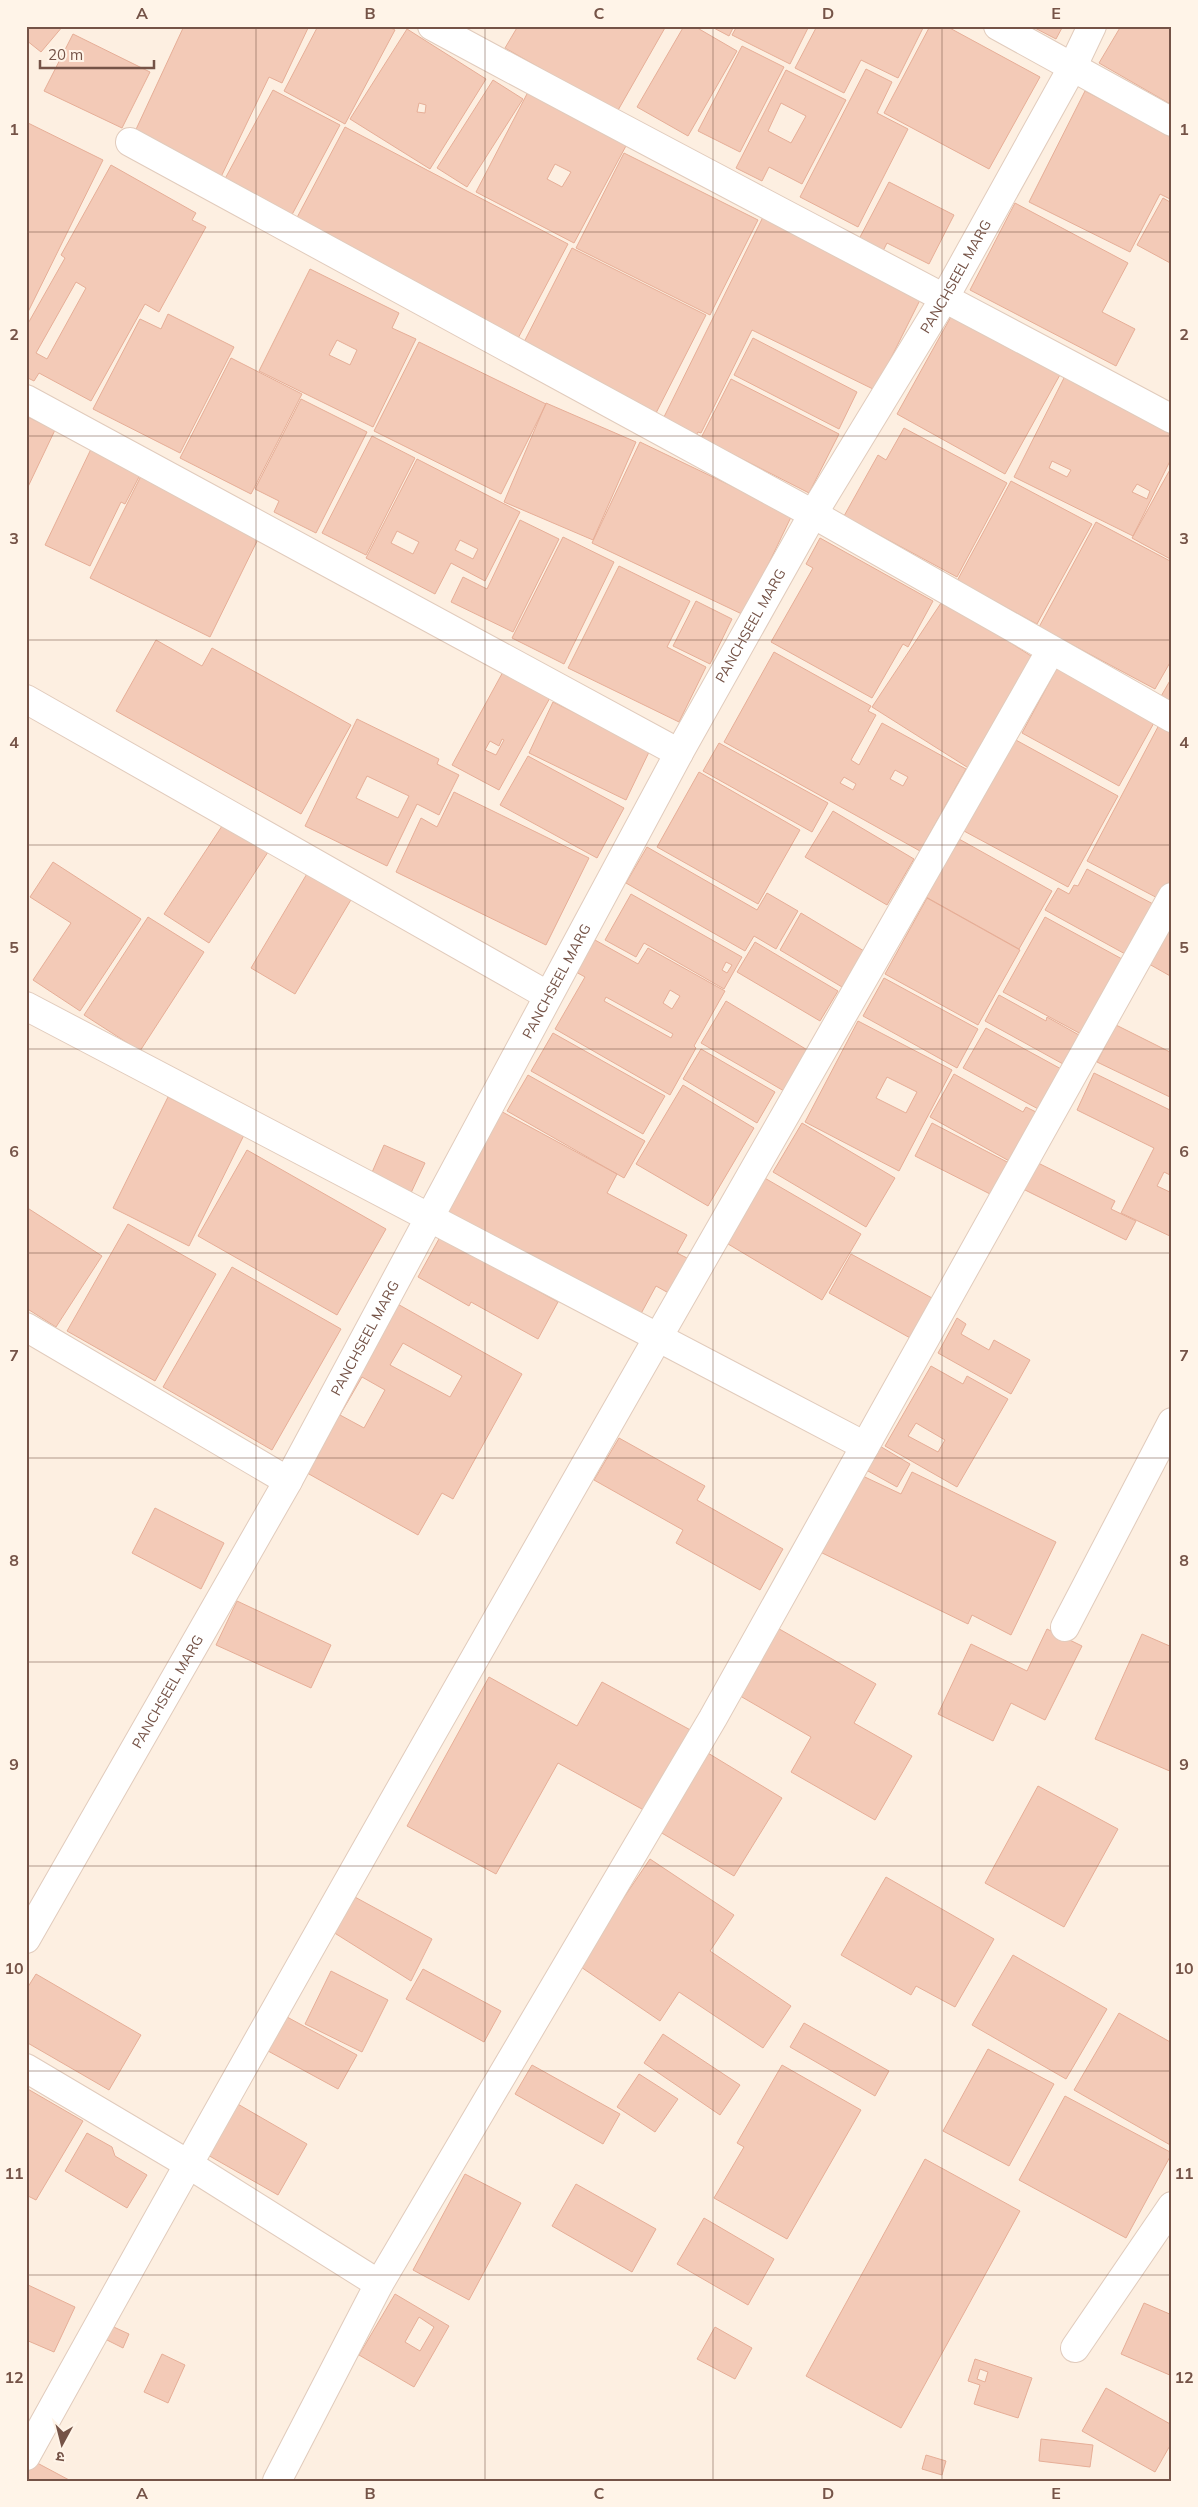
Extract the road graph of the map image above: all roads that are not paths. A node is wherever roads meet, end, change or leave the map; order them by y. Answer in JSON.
{"nodes":[{"id":1,"x":432,"y":26,"type":"edge"},
{"id":2,"x":998,"y":26,"type":"edge"},
{"id":3,"x":1092,"y":26,"type":"edge"},
{"id":4,"x":1072,"y":68,"type":"junction"},
{"id":5,"x":1172,"y":122,"type":"edge"},
{"id":6,"x":130,"y":142,"type":"dead end"},
{"id":7,"x":945,"y":297,"type":"junction"},
{"id":8,"x":26,"y":399,"type":"edge"},
{"id":9,"x":1172,"y":419,"type":"edge"},
{"id":10,"x":813,"y":514,"type":"junction"},
{"id":11,"x":1051,"y":650,"type":"junction"},
{"id":12,"x":26,"y":699,"type":"edge"},
{"id":13,"x":1172,"y":718,"type":"edge"},
{"id":14,"x":679,"y":753,"type":"junction"},
{"id":15,"x":1172,"y":897,"type":"edge"},
{"id":16,"x":547,"y":995,"type":"junction"},
{"id":17,"x":26,"y":1006,"type":"edge"},
{"id":18,"x":428,"y":1218,"type":"junction"},
{"id":19,"x":26,"y":1327,"type":"edge"},
{"id":20,"x":660,"y":1338,"type":"junction"},
{"id":21,"x":1172,"y":1422,"type":"edge"},
{"id":22,"x":865,"y":1446,"type":"junction"},
{"id":23,"x":288,"y":1481,"type":"junction"},
{"id":24,"x":1066,"y":1627,"type":"dead end"},
{"id":25,"x":26,"y":1940,"type":"edge"},
{"id":26,"x":26,"y":2068,"type":"edge"},
{"id":27,"x":188,"y":2164,"type":"junction"},
{"id":28,"x":1172,"y":2206,"type":"edge"},
{"id":29,"x":378,"y":2284,"type":"junction"},
{"id":30,"x":1075,"y":2348,"type":"dead end"},
{"id":31,"x":26,"y":2456,"type":"edge"},
{"id":32,"x":277,"y":2481,"type":"edge"}],
"edges":[{"from":1,"to":7,"type":"street"},
{"from":2,"to":4,"type":"street"},
{"from":3,"to":4,"type":"street","name":"PANCHSEEL MARG"},
{"from":4,"to":5,"type":"street"},
{"from":4,"to":7,"type":"street","name":"PANCHSEEL MARG"},
{"from":6,"to":10,"type":"street"},
{"from":7,"to":9,"type":"street"},
{"from":7,"to":10,"type":"street","name":"PANCHSEEL MARG"},
{"from":8,"to":14,"type":"street"},
{"from":10,"to":11,"type":"street"},
{"from":10,"to":14,"type":"street","name":"PANCHSEEL MARG"},
{"from":11,"to":13,"type":"street"},
{"from":11,"to":20,"type":"street"},
{"from":12,"to":16,"type":"street"},
{"from":14,"to":16,"type":"street","name":"PANCHSEEL MARG"},
{"from":15,"to":22,"type":"street"},
{"from":16,"to":18,"type":"street","name":"PANCHSEEL MARG"},
{"from":17,"to":18,"type":"street"},
{"from":18,"to":20,"type":"street"},
{"from":18,"to":23,"type":"street","name":"PANCHSEEL MARG"},
{"from":19,"to":23,"type":"street"},
{"from":20,"to":22,"type":"street"},
{"from":20,"to":27,"type":"street"},
{"from":21,"to":24,"type":"street"},
{"from":22,"to":29,"type":"street"},
{"from":23,"to":25,"type":"street","name":"PANCHSEEL MARG"},
{"from":26,"to":27,"type":"street"},
{"from":27,"to":29,"type":"street"},
{"from":27,"to":31,"type":"street"},
{"from":28,"to":30,"type":"street"},
{"from":29,"to":32,"type":"street"}]}
